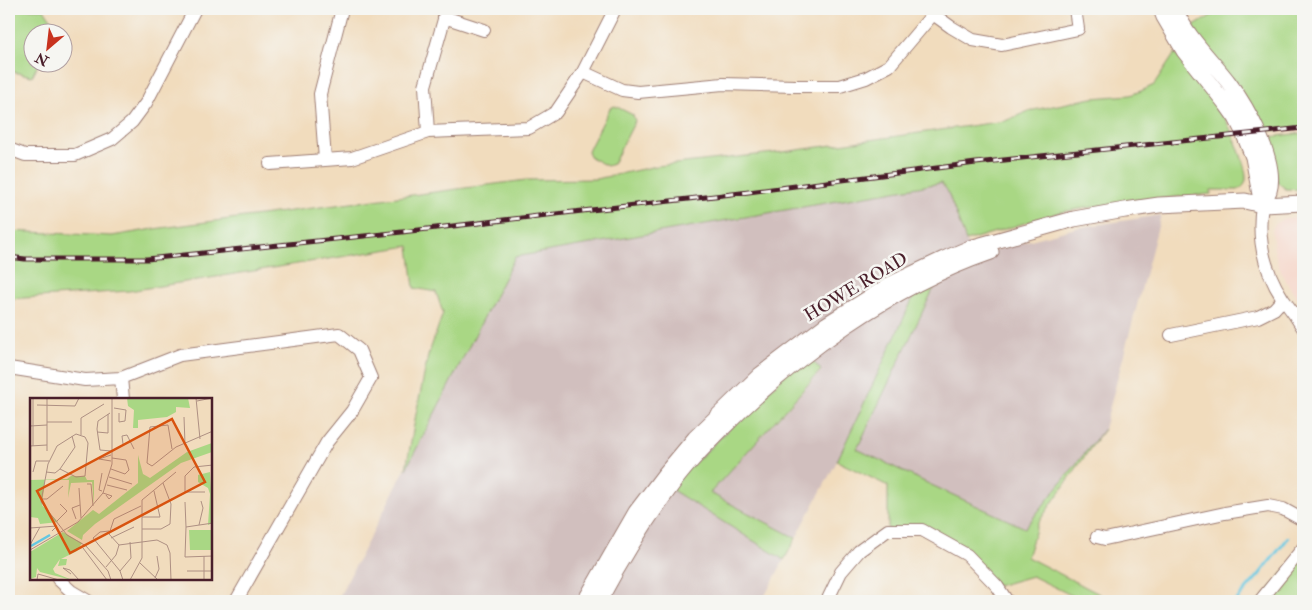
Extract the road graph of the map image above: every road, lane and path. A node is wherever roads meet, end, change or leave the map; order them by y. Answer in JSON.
{"nodes":[{"id":1,"x":195,"y":9,"type":"edge"},
{"id":2,"x":342,"y":9,"type":"edge"},
{"id":3,"x":615,"y":9,"type":"edge"},
{"id":4,"x":1075,"y":9,"type":"edge"},
{"id":5,"x":1161,"y":9,"type":"edge"},
{"id":6,"x":1175,"y":9,"type":"edge"},
{"id":7,"x":934,"y":11,"type":"edge"},
{"id":8,"x":445,"y":13,"type":"edge"},
{"id":9,"x":484,"y":30,"type":"dead end"},
{"id":10,"x":584,"y":72,"type":"junction"},
{"id":11,"x":428,"y":132,"type":"junction"},
{"id":12,"x":9,"y":149,"type":"edge"},
{"id":13,"x":325,"y":159,"type":"junction"},
{"id":14,"x":270,"y":164,"type":"dead end"},
{"id":15,"x":1303,"y":203,"type":"edge"},
{"id":16,"x":1262,"y":205,"type":"junction"},
{"id":17,"x":1283,"y":299,"type":"junction"},
{"id":18,"x":1303,"y":328,"type":"edge"},
{"id":19,"x":1171,"y":335,"type":"dead end"},
{"id":20,"x":9,"y":368,"type":"edge"},
{"id":21,"x":121,"y":378,"type":"junction"},
{"id":22,"x":123,"y":398,"type":"edge"},
{"id":23,"x":1303,"y":520,"type":"edge"},
{"id":24,"x":1097,"y":537,"type":"dead end"},
{"id":25,"x":1303,"y":548,"type":"edge"},
{"id":26,"x":59,"y":580,"type":"edge"},
{"id":27,"x":88,"y":601,"type":"edge"},
{"id":28,"x":236,"y":601,"type":"edge"},
{"id":29,"x":585,"y":601,"type":"edge"},
{"id":30,"x":599,"y":601,"type":"edge"},
{"id":31,"x":827,"y":601,"type":"edge"},
{"id":32,"x":1007,"y":601,"type":"edge"},
{"id":33,"x":1260,"y":601,"type":"edge"}],
"edges":[{"from":1,"to":12,"type":"street"},
{"from":2,"to":13,"type":"street"},
{"from":3,"to":10,"type":"street"},
{"from":4,"to":7,"type":"street"},
{"from":5,"to":16,"type":"street"},
{"from":6,"to":16,"type":"street"},
{"from":7,"to":10,"type":"street"},
{"from":8,"to":9,"type":"street"},
{"from":8,"to":11,"type":"street"},
{"from":10,"to":11,"type":"street"},
{"from":11,"to":13,"type":"street"},
{"from":13,"to":14,"type":"street"},
{"from":15,"to":16,"type":"street","name":"HOWE ROAD"},
{"from":16,"to":17,"type":"street"},
{"from":16,"to":29,"type":"street","name":"HOWE ROAD"},
{"from":16,"to":30,"type":"street","name":"HOWE ROAD"},
{"from":17,"to":18,"type":"street"},
{"from":17,"to":19,"type":"street"},
{"from":20,"to":21,"type":"street"},
{"from":21,"to":22,"type":"street"},
{"from":21,"to":28,"type":"street"},
{"from":23,"to":24,"type":"street"},
{"from":25,"to":33,"type":"street"},
{"from":26,"to":27,"type":"street"},
{"from":31,"to":32,"type":"street"}]}
